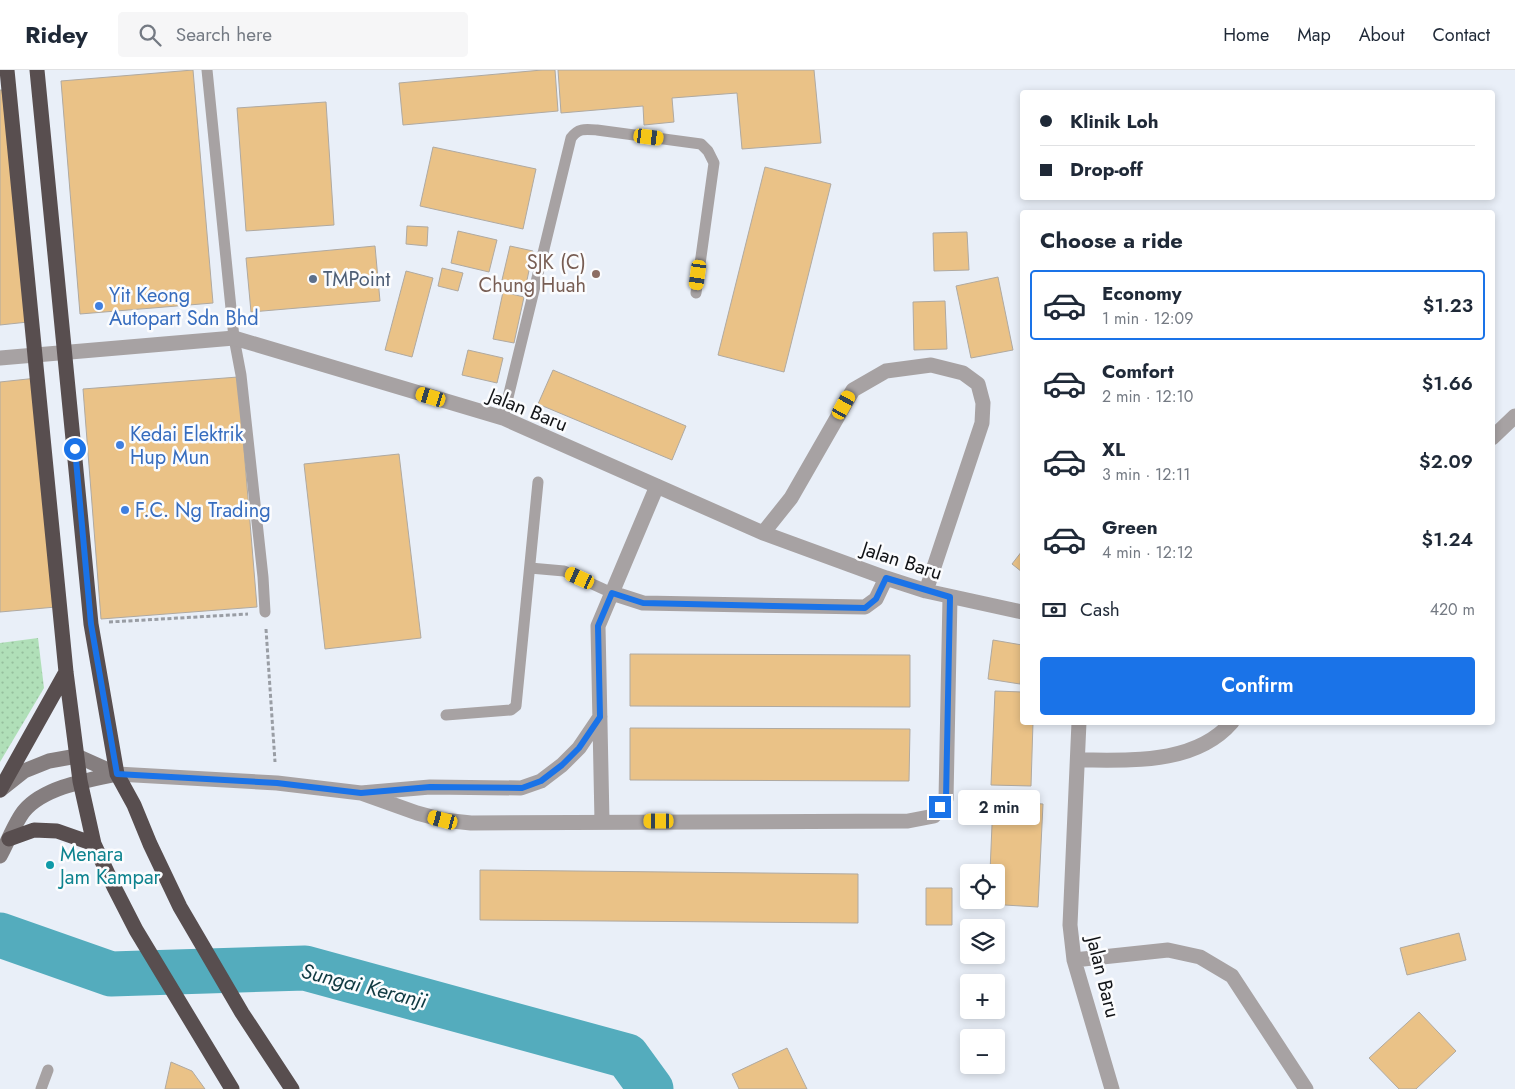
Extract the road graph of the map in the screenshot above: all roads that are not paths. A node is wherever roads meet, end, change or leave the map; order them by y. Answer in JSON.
{"nodes":[{"id":1,"x":7,"y":70,"type":"edge"},
{"id":2,"x":38,"y":70,"type":"edge"},
{"id":3,"x":207,"y":70,"type":"edge"},
{"id":4,"x":696,"y":294,"type":"dead end"},
{"id":5,"x":234,"y":338,"type":"junction"},
{"id":6,"x":66,"y":352,"type":"junction"},
{"id":7,"x":36,"y":355,"type":"junction"},
{"id":8,"x":0,"y":358,"type":"edge"},
{"id":9,"x":1515,"y":416,"type":"edge"},
{"id":10,"x":503,"y":418,"type":"junction"},
{"id":11,"x":1495,"y":435,"type":"edge"},
{"id":12,"x":538,"y":482,"type":"dead end"},
{"id":13,"x":657,"y":486,"type":"junction"},
{"id":14,"x":763,"y":533,"type":"junction"},
{"id":15,"x":530,"y":568,"type":"junction"},
{"id":16,"x":886,"y":578,"type":"junction"},
{"id":17,"x":926,"y":591,"type":"junction"},
{"id":18,"x":612,"y":593,"type":"junction"},
{"id":19,"x":950,"y":597,"type":"junction"},
{"id":20,"x":265,"y":612,"type":"road end"},
{"id":21,"x":1020,"y":612,"type":"edge"},
{"id":22,"x":66,"y":672,"type":"junction"},
{"id":23,"x":446,"y":715,"type":"dead end"},
{"id":24,"x":600,"y":717,"type":"junction"},
{"id":25,"x":1079,"y":725,"type":"edge"},
{"id":26,"x":1230,"y":725,"type":"edge"},
{"id":27,"x":77,"y":756,"type":"junction"},
{"id":28,"x":1078,"y":760,"type":"junction"},
{"id":29,"x":117,"y":774,"type":"junction"},
{"id":30,"x":80,"y":781,"type":"junction"},
{"id":31,"x":0,"y":790,"type":"edge"},
{"id":32,"x":361,"y":793,"type":"junction"},
{"id":33,"x":602,"y":821,"type":"junction"},
{"id":34,"x":9,"y":839,"type":"junction"},
{"id":35,"x":94,"y":844,"type":"junction"},
{"id":36,"x":0,"y":856,"type":"edge"},
{"id":37,"x":1074,"y":960,"type":"junction"},
{"id":38,"x":48,"y":1070,"type":"dead end"},
{"id":39,"x":41,"y":1089,"type":"edge"},
{"id":40,"x":232,"y":1089,"type":"edge"},
{"id":41,"x":292,"y":1089,"type":"edge"},
{"id":42,"x":1112,"y":1089,"type":"edge"},
{"id":43,"x":1306,"y":1089,"type":"edge"}],
"edges":[{"from":1,"to":7,"type":"highway"},
{"from":2,"to":6,"type":"highway"},
{"from":3,"to":5,"type":"lane"},
{"from":4,"to":10,"type":"lane"},
{"from":5,"to":6,"type":"street","name":"Jalan Baru"},
{"from":5,"to":10,"type":"street","name":"Jalan Baru"},
{"from":5,"to":20,"type":"lane"},
{"from":6,"to":7,"type":"street","name":"Jalan Baru"},
{"from":6,"to":29,"type":"highway"},
{"from":7,"to":8,"type":"street","name":"Jalan Baru"},
{"from":7,"to":22,"type":"highway"},
{"from":9,"to":11,"type":"street"},
{"from":10,"to":13,"type":"street","name":"Jalan Baru"},
{"from":12,"to":15,"type":"lane"},
{"from":13,"to":14,"type":"street","name":"Jalan Baru"},
{"from":13,"to":18,"type":"street"},
{"from":14,"to":16,"type":"street","name":"Jalan Baru"},
{"from":14,"to":17,"type":"street"},
{"from":15,"to":18,"type":"lane"},
{"from":15,"to":23,"type":"lane"},
{"from":16,"to":17,"type":"street","name":"Jalan Baru"},
{"from":16,"to":18,"type":"street"},
{"from":17,"to":19,"type":"street","name":"Jalan Baru"},
{"from":18,"to":24,"type":"street"},
{"from":19,"to":21,"type":"street","name":"Jalan Baru"},
{"from":19,"to":33,"type":"street"},
{"from":22,"to":27,"type":"highway"},
{"from":22,"to":31,"type":"highway"},
{"from":24,"to":32,"type":"street"},
{"from":24,"to":33,"type":"street"},
{"from":25,"to":28,"type":"street","name":"Jalan Baru"},
{"from":26,"to":28,"type":"street"},
{"from":27,"to":29,"type":"street"},
{"from":27,"to":30,"type":"highway"},
{"from":27,"to":31,"type":"street"},
{"from":28,"to":37,"type":"street","name":"Jalan Baru"},
{"from":29,"to":30,"type":"street"},
{"from":29,"to":32,"type":"street"},
{"from":29,"to":41,"type":"highway"},
{"from":30,"to":34,"type":"street"},
{"from":30,"to":35,"type":"highway"},
{"from":32,"to":33,"type":"street"},
{"from":34,"to":35,"type":"highway"},
{"from":34,"to":36,"type":"street"},
{"from":35,"to":40,"type":"highway"},
{"from":37,"to":42,"type":"street","name":"Jalan Baru"},
{"from":37,"to":43,"type":"street"},
{"from":38,"to":39,"type":"lane"}]}
